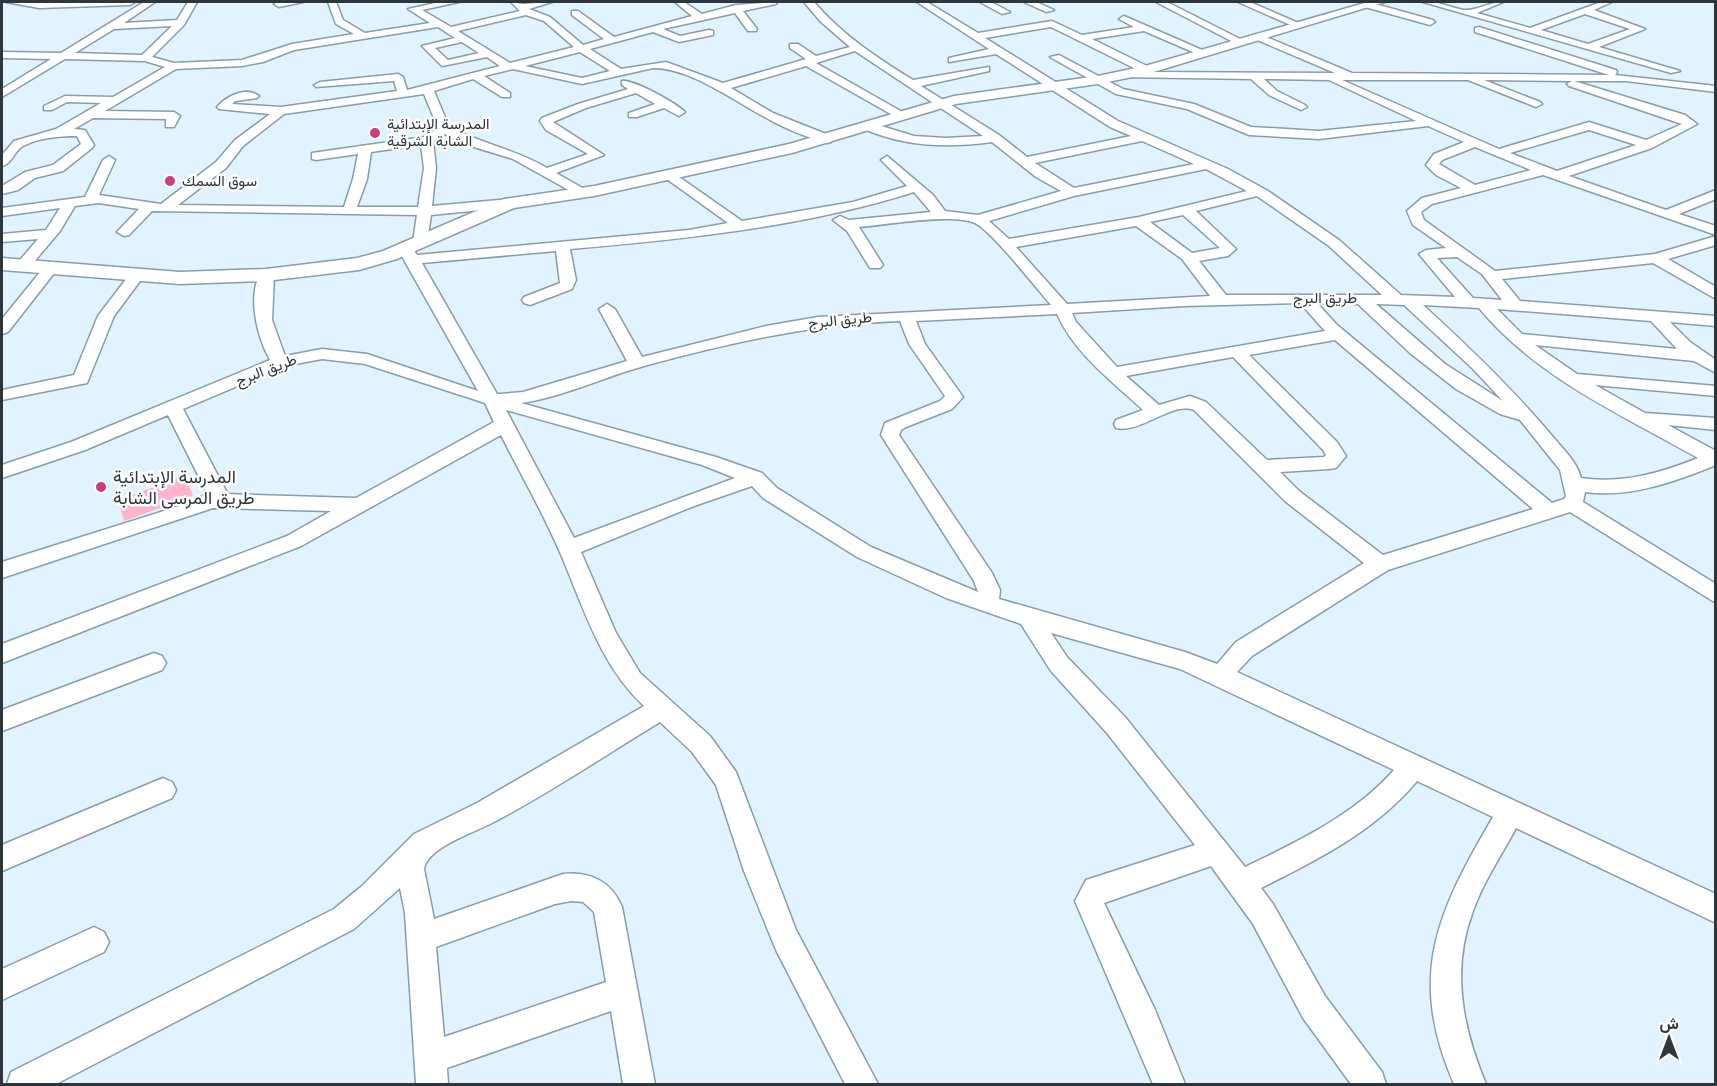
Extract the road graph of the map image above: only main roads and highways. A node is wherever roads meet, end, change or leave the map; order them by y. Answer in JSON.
{"nodes":[{"id":1,"x":1374,"y":3,"type":"edge"},
{"id":2,"x":2,"y":264,"type":"edge"}],
"edges":[{"from":1,"to":2,"type":"main road"}]}
